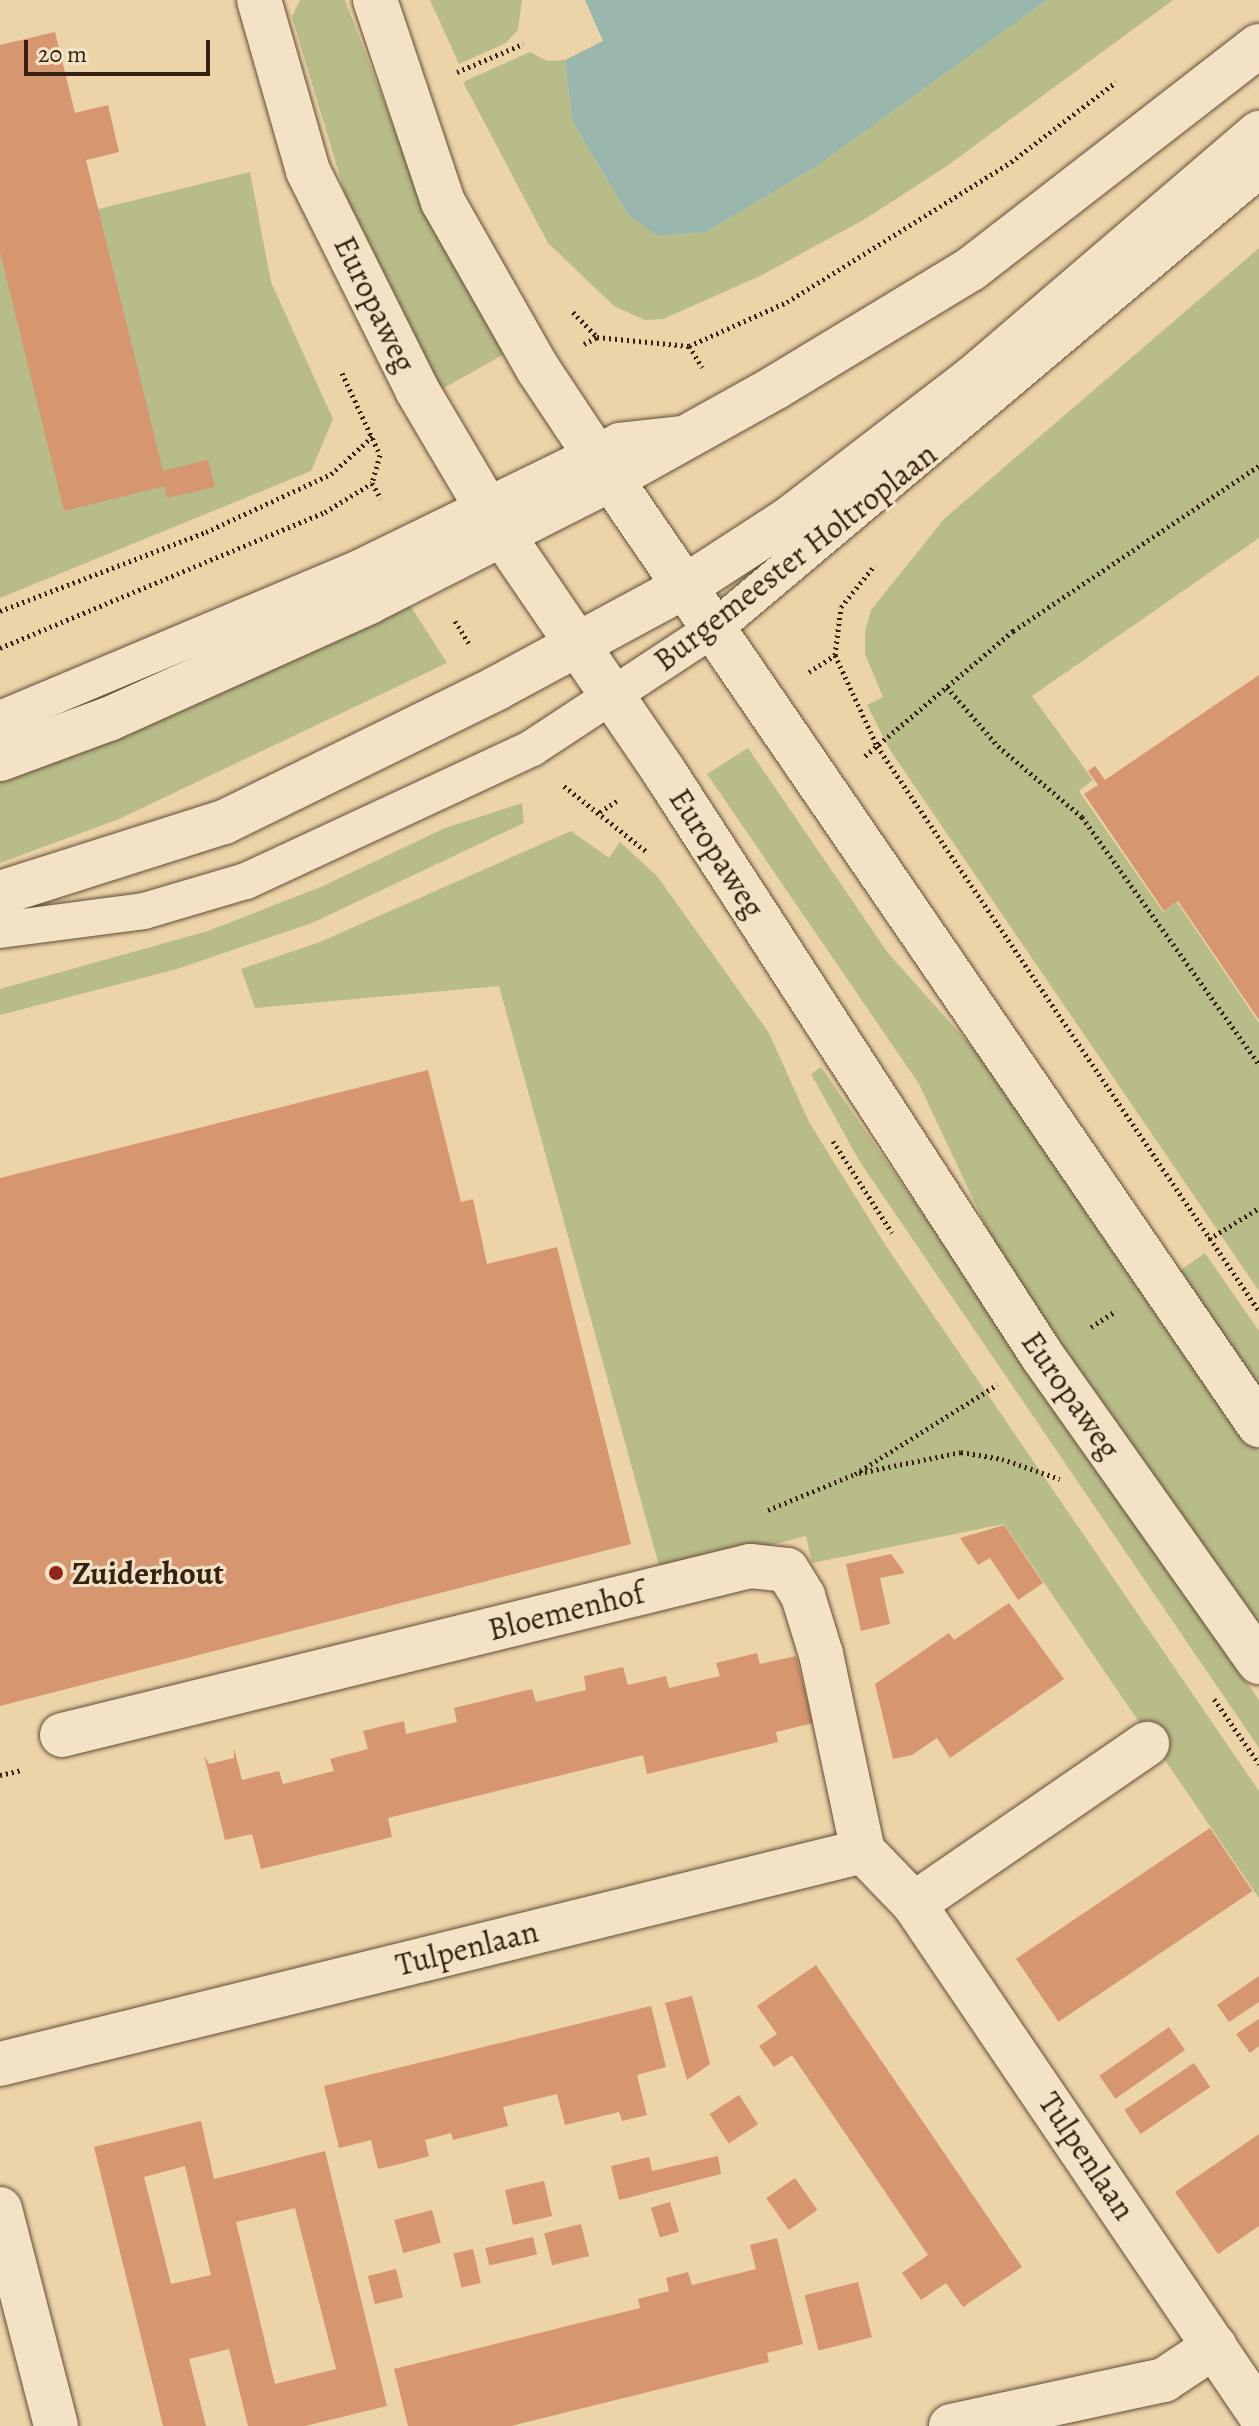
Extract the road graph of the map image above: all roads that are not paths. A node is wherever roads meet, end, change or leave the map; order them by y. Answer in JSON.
{"nodes":[{"id":1,"x":259,"y":0,"type":"edge"},
{"id":2,"x":375,"y":0,"type":"edge"},
{"id":3,"x":1259,"y":46,"type":"edge"},
{"id":4,"x":1259,"y":133,"type":"edge"},
{"id":5,"x":1259,"y":170,"type":"edge"},
{"id":6,"x":602,"y":466,"type":"junction"},
{"id":7,"x":494,"y":520,"type":"junction"},
{"id":8,"x":686,"y":586,"type":"junction"},
{"id":9,"x":715,"y":628,"type":"junction"},
{"id":10,"x":574,"y":645,"type":"junction"},
{"id":11,"x":611,"y":699,"type":"junction"},
{"id":12,"x":0,"y":719,"type":"edge"},
{"id":13,"x":0,"y":759,"type":"edge"},
{"id":14,"x":0,"y":893,"type":"edge"},
{"id":15,"x":0,"y":930,"type":"edge"},
{"id":16,"x":1259,"y":1425,"type":"edge"},
{"id":17,"x":1259,"y":1662,"type":"edge"},
{"id":18,"x":62,"y":1735,"type":"dead end"},
{"id":19,"x":1147,"y":1744,"type":"dead end"},
{"id":20,"x":863,"y":1851,"type":"junction"},
{"id":21,"x":914,"y":1904,"type":"junction"},
{"id":22,"x":0,"y":2064,"type":"edge"},
{"id":23,"x":0,"y":2211,"type":"edge"},
{"id":24,"x":1235,"y":2355,"type":"edge"},
{"id":25,"x":1259,"y":2413,"type":"edge"},
{"id":26,"x":56,"y":2426,"type":"edge"},
{"id":27,"x":951,"y":2426,"type":"edge"}],
"edges":[{"from":1,"to":7,"type":"street","name":"Europaweg"},
{"from":2,"to":6,"type":"street"},
{"from":3,"to":6,"type":"street"},
{"from":4,"to":8,"type":"street","name":"Burgemeester Holtroplaan"},
{"from":5,"to":9,"type":"lane","name":"Burgemeester Holtroplaan"},
{"from":6,"to":7,"type":"street"},
{"from":6,"to":8,"type":"street"},
{"from":7,"to":10,"type":"street","name":"Europaweg"},
{"from":7,"to":12,"type":"lane"},
{"from":7,"to":13,"type":"street"},
{"from":8,"to":9,"type":"street"},
{"from":8,"to":10,"type":"street","name":"Burgemeester Holtroplaan"},
{"from":9,"to":11,"type":"lane","name":"Burgemeester Holtroplaan"},
{"from":9,"to":16,"type":"street"},
{"from":10,"to":11,"type":"street","name":"Europaweg"},
{"from":10,"to":14,"type":"street","name":"Burgemeester Holtroplaan"},
{"from":11,"to":15,"type":"lane","name":"Burgemeester Holtroplaan"},
{"from":11,"to":17,"type":"street","name":"Europaweg"},
{"from":18,"to":20,"type":"street","name":"Bloemenhof"},
{"from":19,"to":21,"type":"street"},
{"from":20,"to":21,"type":"street","name":"Tulpenlaan"},
{"from":20,"to":22,"type":"street","name":"Tulpenlaan"},
{"from":21,"to":24,"type":"street","name":"Tulpenlaan"},
{"from":23,"to":26,"type":"street"},
{"from":24,"to":25,"type":"street","name":"Tulpenlaan"},
{"from":24,"to":27,"type":"street"}]}
